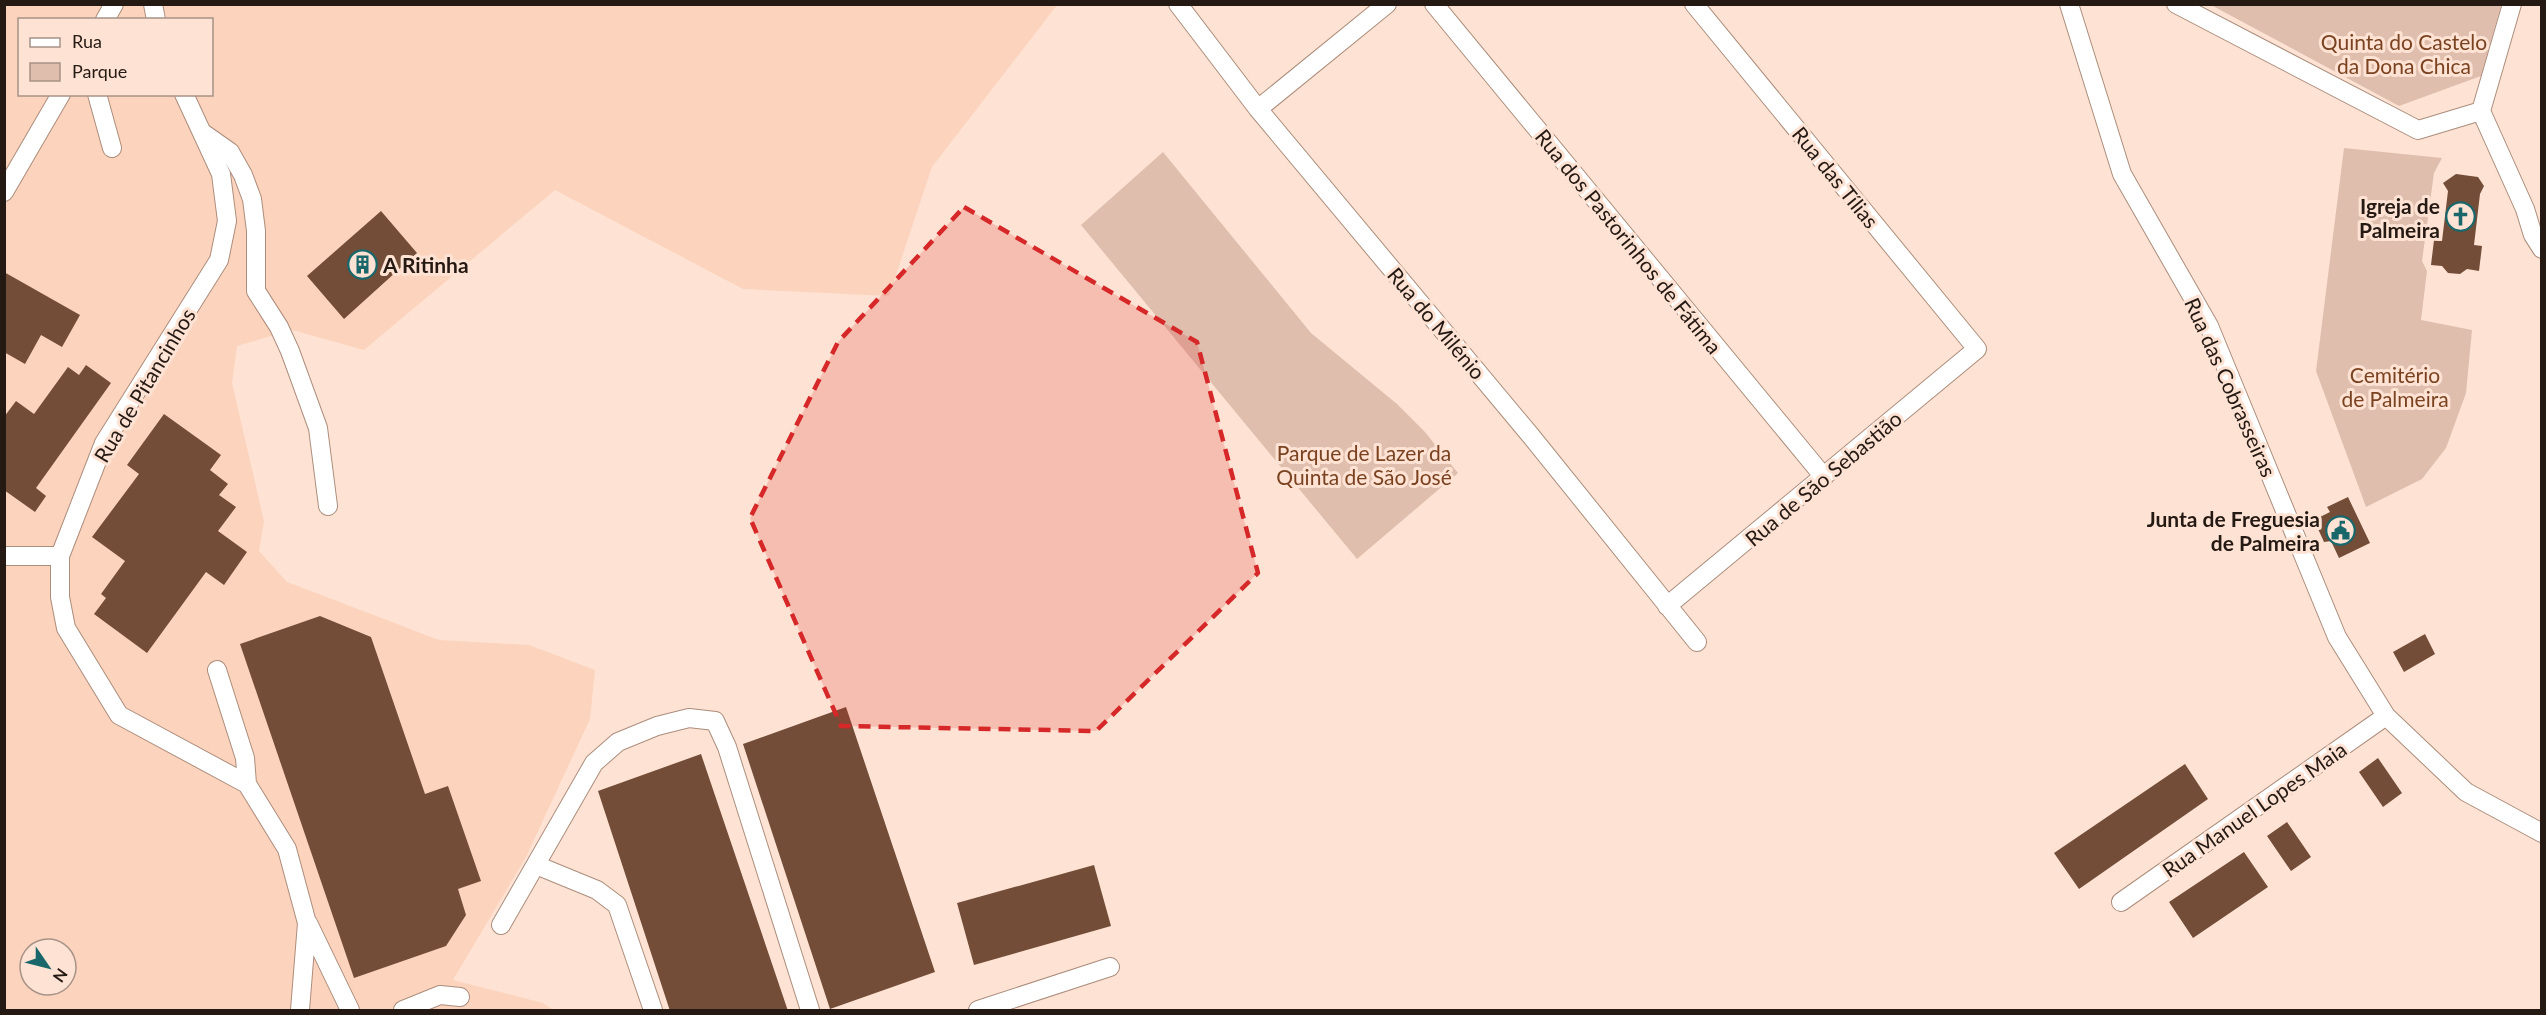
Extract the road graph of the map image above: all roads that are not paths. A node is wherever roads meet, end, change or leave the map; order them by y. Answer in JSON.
{"nodes":[{"id":1,"x":114,"y":4,"type":"edge"},
{"id":2,"x":1178,"y":4,"type":"edge"},
{"id":3,"x":1387,"y":4,"type":"edge"},
{"id":4,"x":1434,"y":4,"type":"edge"},
{"id":5,"x":1694,"y":4,"type":"edge"},
{"id":6,"x":2069,"y":4,"type":"edge"},
{"id":7,"x":2176,"y":4,"type":"edge"},
{"id":8,"x":2512,"y":4,"type":"edge"},
{"id":9,"x":106,"y":18,"type":"edge"},
{"id":10,"x":61,"y":96,"type":"edge"},
{"id":11,"x":98,"y":96,"type":"edge"},
{"id":12,"x":185,"y":96,"type":"edge"},
{"id":13,"x":1258,"y":109,"type":"junction"},
{"id":14,"x":2481,"y":111,"type":"junction"},
{"id":15,"x":201,"y":132,"type":"junction"},
{"id":16,"x":112,"y":148,"type":"dead end"},
{"id":17,"x":4,"y":192,"type":"edge"},
{"id":18,"x":2541,"y":249,"type":"edge"},
{"id":19,"x":1977,"y":349,"type":"joint"},
{"id":20,"x":1824,"y":477,"type":"junction"},
{"id":21,"x":328,"y":506,"type":"dead end"},
{"id":22,"x":4,"y":556,"type":"edge"},
{"id":23,"x":60,"y":556,"type":"junction"},
{"id":24,"x":1667,"y":606,"type":"junction"},
{"id":25,"x":1697,"y":642,"type":"dead end"},
{"id":26,"x":217,"y":670,"type":"dead end"},
{"id":27,"x":2386,"y":716,"type":"junction"},
{"id":28,"x":247,"y":784,"type":"junction"},
{"id":29,"x":2541,"y":833,"type":"edge"},
{"id":30,"x":536,"y":865,"type":"junction"},
{"id":31,"x":2121,"y":902,"type":"dead end"},
{"id":32,"x":308,"y":922,"type":"junction"},
{"id":33,"x":501,"y":925,"type":"dead end"},
{"id":34,"x":1110,"y":968,"type":"dead end"},
{"id":35,"x":460,"y":997,"type":"dead end"},
{"id":36,"x":300,"y":1011,"type":"edge"},
{"id":37,"x":350,"y":1011,"type":"edge"},
{"id":38,"x":404,"y":1011,"type":"edge"},
{"id":39,"x":653,"y":1011,"type":"edge"},
{"id":40,"x":810,"y":1011,"type":"edge"},
{"id":41,"x":978,"y":1011,"type":"edge"}],
"edges":[{"from":1,"to":9,"type":"street"},
{"from":2,"to":13,"type":"street","name":"Rua do Milénio"},
{"from":3,"to":13,"type":"street"},
{"from":4,"to":20,"type":"street","name":"Rua dos Pastorinhos de Fátima"},
{"from":5,"to":19,"type":"street","name":"Rua das Tílias"},
{"from":6,"to":27,"type":"street","name":"Rua das Cobrasseiras"},
{"from":7,"to":14,"type":"street"},
{"from":8,"to":14,"type":"street"},
{"from":10,"to":17,"type":"street"},
{"from":11,"to":16,"type":"street"},
{"from":12,"to":15,"type":"street","name":"Rua de Pitancinhos"},
{"from":13,"to":24,"type":"street","name":"Rua do Milénio"},
{"from":14,"to":18,"type":"street"},
{"from":15,"to":21,"type":"street"},
{"from":15,"to":23,"type":"street","name":"Rua de Pitancinhos"},
{"from":19,"to":20,"type":"street","name":"Rua de São Sebastião"},
{"from":20,"to":24,"type":"street","name":"Rua de São Sebastião"},
{"from":22,"to":23,"type":"street"},
{"from":23,"to":28,"type":"street","name":"Rua de Pitancinhos"},
{"from":24,"to":25,"type":"street","name":"Rua do Milénio"},
{"from":26,"to":28,"type":"street"},
{"from":27,"to":29,"type":"street","name":"Rua das Cobrasseiras"},
{"from":27,"to":31,"type":"street","name":"Rua Manuel Lopes Maia"},
{"from":28,"to":32,"type":"street"},
{"from":30,"to":33,"type":"street"},
{"from":30,"to":39,"type":"street"},
{"from":30,"to":40,"type":"street"},
{"from":32,"to":36,"type":"street"},
{"from":32,"to":37,"type":"street"},
{"from":34,"to":41,"type":"street"},
{"from":35,"to":38,"type":"street"}]}
